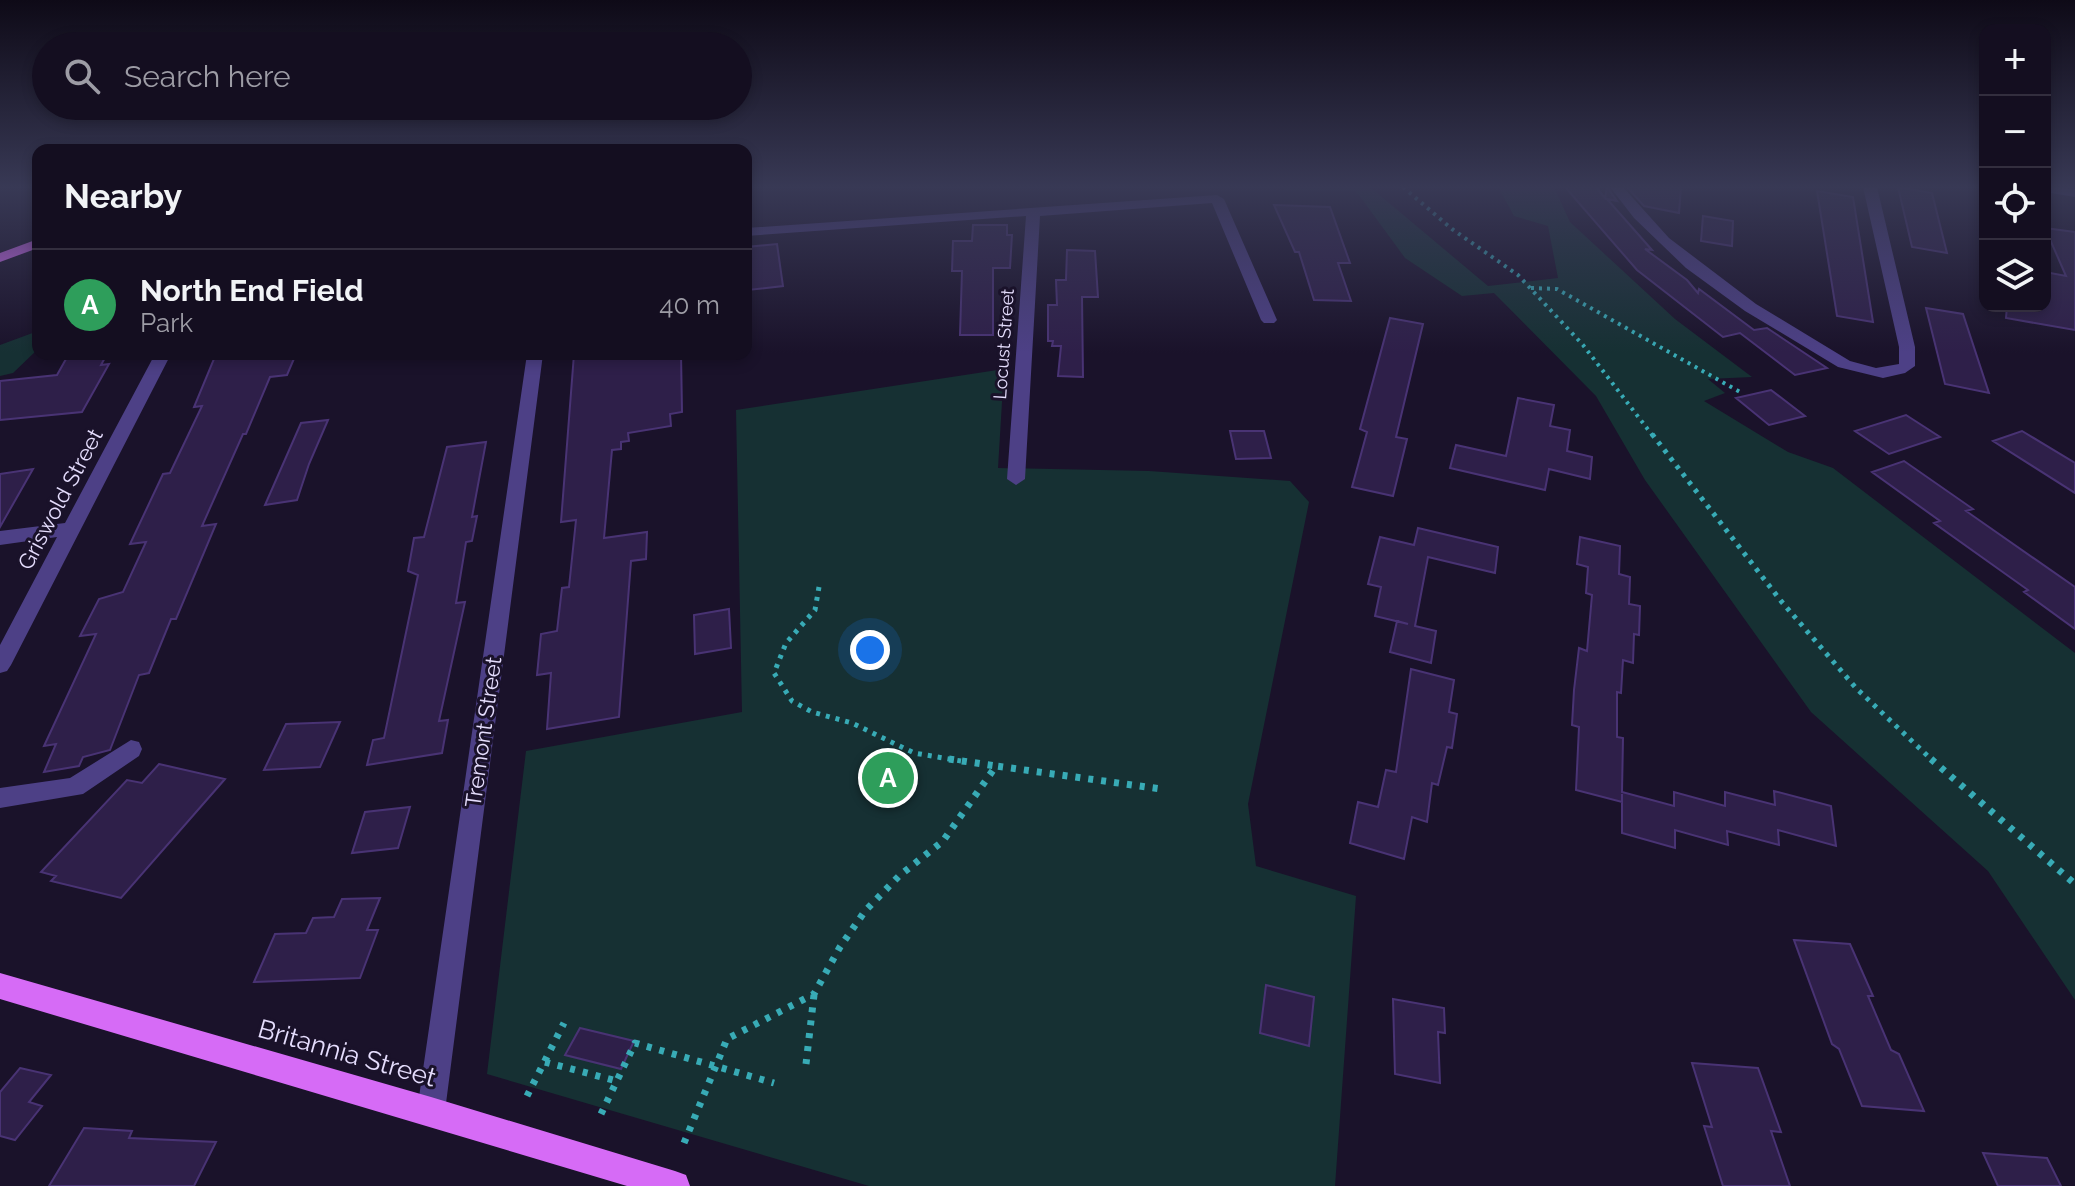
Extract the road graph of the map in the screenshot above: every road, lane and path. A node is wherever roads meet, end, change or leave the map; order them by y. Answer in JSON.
{"nodes":[{"id":1,"x":1031,"y":242,"type":"edge"},
{"id":2,"x":1236,"y":242,"type":"edge"},
{"id":3,"x":1471,"y":242,"type":"edge"},
{"id":4,"x":1668,"y":242,"type":"edge"},
{"id":5,"x":1883,"y":242,"type":"edge"},
{"id":6,"x":32,"y":245,"type":"edge"},
{"id":7,"x":0,"y":258,"type":"edge"},
{"id":8,"x":1530,"y":288,"type":"junction"},
{"id":9,"x":1269,"y":320,"type":"dead end"},
{"id":10,"x":160,"y":360,"type":"edge"},
{"id":11,"x":534,"y":360,"type":"edge"},
{"id":12,"x":1740,"y":392,"type":"dead end"},
{"id":13,"x":1016,"y":479,"type":"dead end"},
{"id":14,"x":72,"y":529,"type":"junction"},
{"id":15,"x":0,"y":538,"type":"edge"},
{"id":16,"x":819,"y":587,"type":"dead end"},
{"id":17,"x":0,"y":665,"type":"edge"},
{"id":18,"x":131,"y":749,"type":"dead end"},
{"id":19,"x":996,"y":766,"type":"junction"},
{"id":20,"x":1161,"y":789,"type":"dead end"},
{"id":21,"x":0,"y":798,"type":"edge"},
{"id":22,"x":2075,"y":884,"type":"edge"},
{"id":23,"x":0,"y":986,"type":"edge"},
{"id":24,"x":814,"y":994,"type":"junction"},
{"id":25,"x":564,"y":1023,"type":"dead end"},
{"id":26,"x":545,"y":1062,"type":"junction"},
{"id":27,"x":806,"y":1064,"type":"dead end"},
{"id":28,"x":716,"y":1066,"type":"junction"},
{"id":29,"x":617,"y":1081,"type":"junction"},
{"id":30,"x":774,"y":1083,"type":"dead end"},
{"id":31,"x":527,"y":1096,"type":"dead end"},
{"id":32,"x":431,"y":1111,"type":"junction"},
{"id":33,"x":601,"y":1114,"type":"dead end"},
{"id":34,"x":684,"y":1143,"type":"dead end"},
{"id":35,"x":675,"y":1186,"type":"edge"}],
"edges":[{"from":1,"to":13,"type":"street","name":"Locust Street"},
{"from":2,"to":9,"type":"street"},
{"from":3,"to":8,"type":"path"},
{"from":4,"to":5,"type":"street"},
{"from":6,"to":7,"type":"main road"},
{"from":8,"to":12,"type":"path"},
{"from":8,"to":22,"type":"path"},
{"from":10,"to":14,"type":"street","name":"Griswold Street"},
{"from":11,"to":32,"type":"street","name":"Tremont Street"},
{"from":14,"to":15,"type":"street"},
{"from":14,"to":17,"type":"street","name":"Griswold Street"},
{"from":16,"to":19,"type":"path"},
{"from":18,"to":21,"type":"street"},
{"from":19,"to":20,"type":"path"},
{"from":19,"to":24,"type":"path"},
{"from":23,"to":32,"type":"main road","name":"Britannia Street"},
{"from":24,"to":27,"type":"path"},
{"from":24,"to":28,"type":"path"},
{"from":25,"to":26,"type":"path"},
{"from":26,"to":29,"type":"path"},
{"from":26,"to":31,"type":"path"},
{"from":28,"to":29,"type":"path"},
{"from":28,"to":30,"type":"path"},
{"from":28,"to":34,"type":"path"},
{"from":29,"to":33,"type":"path"},
{"from":32,"to":35,"type":"main road","name":"Britannia Street"}]}
